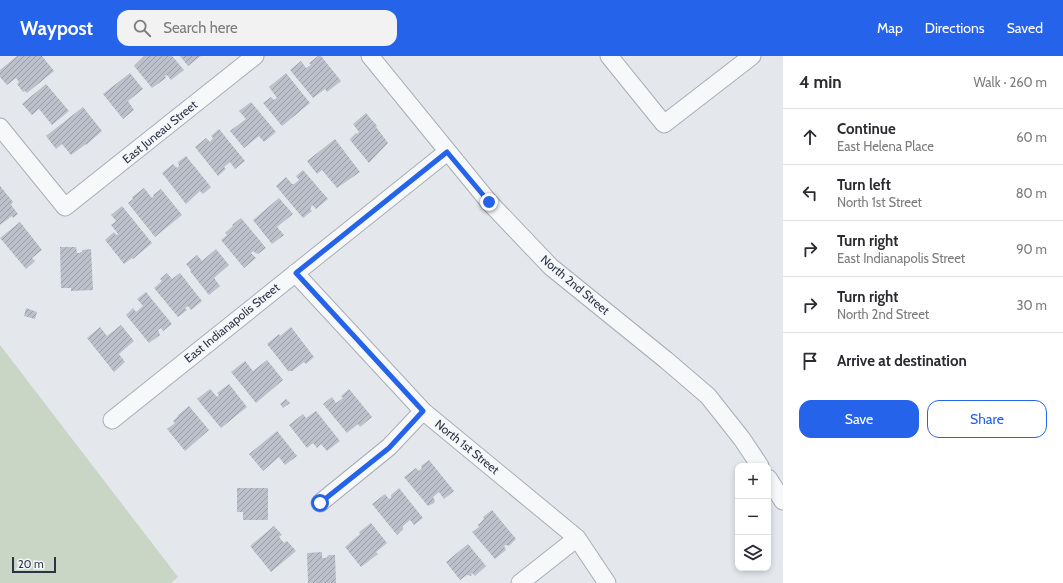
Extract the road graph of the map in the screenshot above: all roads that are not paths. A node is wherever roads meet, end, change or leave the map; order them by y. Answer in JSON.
{"nodes":[{"id":1,"x":256,"y":56,"type":"edge"},
{"id":2,"x":370,"y":56,"type":"edge"},
{"id":3,"x":609,"y":56,"type":"edge"},
{"id":4,"x":752,"y":56,"type":"edge"},
{"id":5,"x":0,"y":126,"type":"edge"},
{"id":6,"x":447,"y":152,"type":"junction"},
{"id":7,"x":296,"y":273,"type":"junction"},
{"id":8,"x":423,"y":411,"type":"junction"},
{"id":9,"x":112,"y":420,"type":"dead end"},
{"id":10,"x":758,"y":463,"type":"edge"},
{"id":11,"x":771,"y":483,"type":"edge"},
{"id":12,"x":783,"y":501,"type":"edge"},
{"id":13,"x":320,"y":503,"type":"dead end"},
{"id":14,"x":577,"y":538,"type":"junction"},
{"id":15,"x":520,"y":583,"type":"edge"},
{"id":16,"x":606,"y":583,"type":"edge"}],
"edges":[{"from":1,"to":5,"type":"street","name":"East Juneau Street"},
{"from":2,"to":6,"type":"street","name":"North 2nd Street"},
{"from":3,"to":4,"type":"street"},
{"from":6,"to":7,"type":"street","name":"East Indianapolis Street"},
{"from":6,"to":10,"type":"street","name":"North 2nd Street"},
{"from":7,"to":8,"type":"street","name":"North 1st Street"},
{"from":7,"to":9,"type":"street","name":"East Indianapolis Street"},
{"from":8,"to":13,"type":"street"},
{"from":8,"to":14,"type":"street","name":"North 1st Street"},
{"from":11,"to":12,"type":"street"},
{"from":14,"to":15,"type":"street"},
{"from":14,"to":16,"type":"street","name":"North 1st Street"}]}
